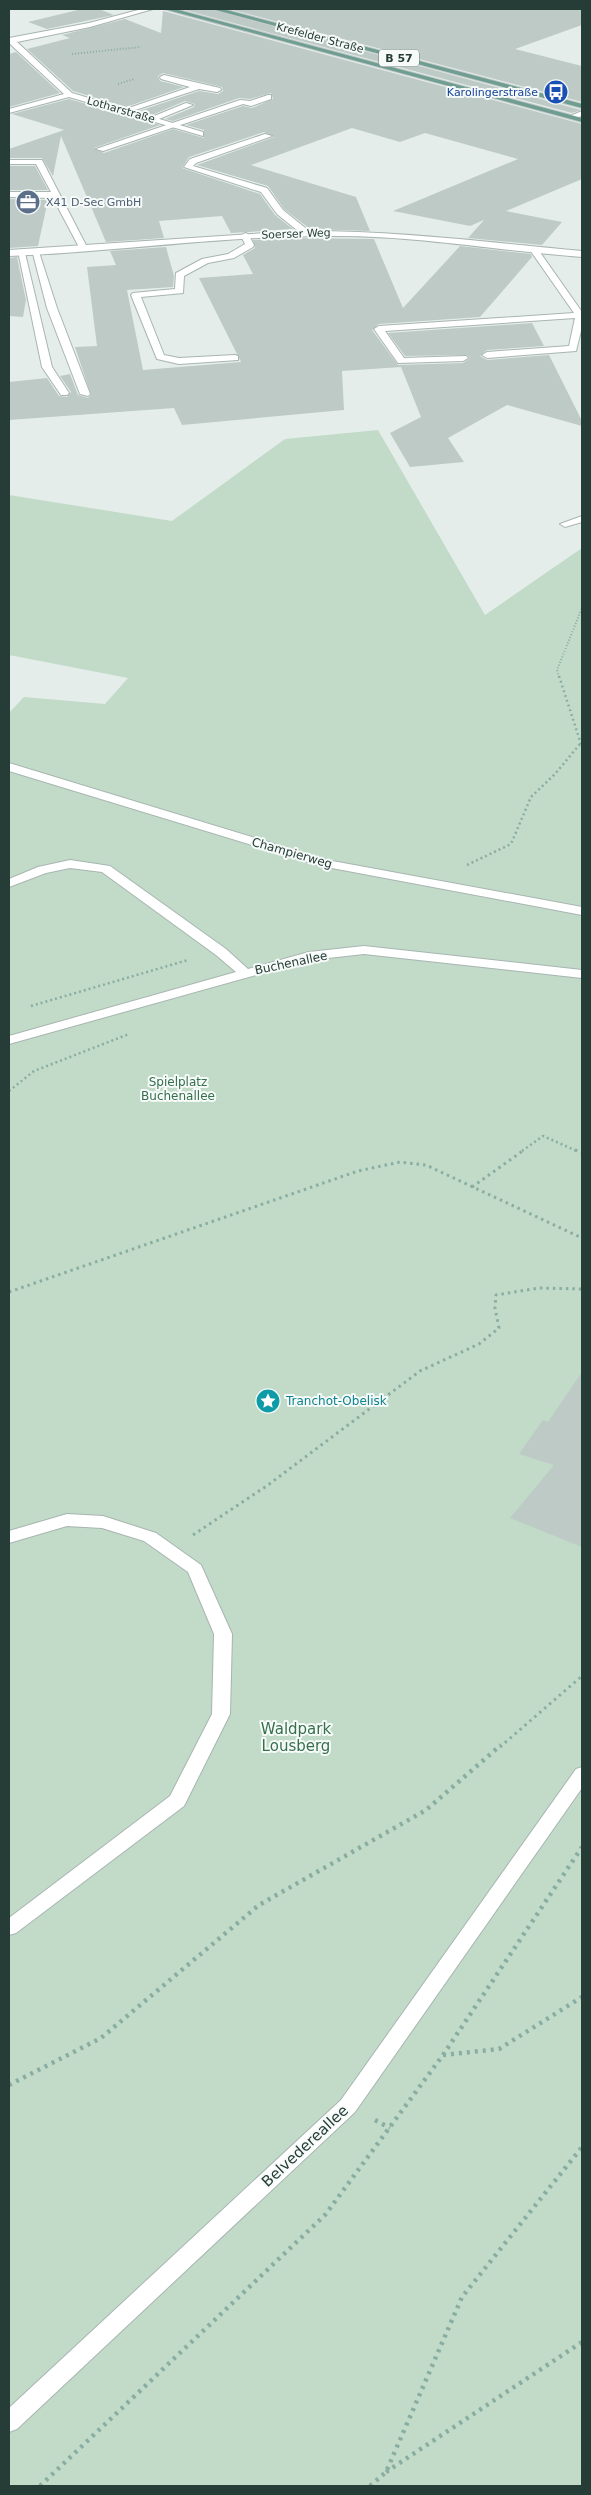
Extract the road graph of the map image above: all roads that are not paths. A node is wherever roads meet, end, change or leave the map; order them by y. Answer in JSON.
{"nodes":[{"id":1,"x":149,"y":9,"type":"edge"},
{"id":2,"x":168,"y":9,"type":"edge"},
{"id":3,"x":216,"y":9,"type":"edge"},
{"id":4,"x":10,"y":40,"type":"edge"},
{"id":5,"x":164,"y":77,"type":"dead end"},
{"id":6,"x":198,"y":87,"type":"junction"},
{"id":7,"x":217,"y":90,"type":"dead end"},
{"id":8,"x":70,"y":96,"type":"junction"},
{"id":9,"x":268,"y":97,"type":"dead end"},
{"id":10,"x":189,"y":105,"type":"dead end"},
{"id":11,"x":582,"y":106,"type":"edge"},
{"id":12,"x":9,"y":111,"type":"edge"},
{"id":13,"x":126,"y":112,"type":"junction"},
{"id":14,"x":582,"y":113,"type":"edge"},
{"id":15,"x":572,"y":117,"type":"junction"},
{"id":16,"x":150,"y":119,"type":"junction"},
{"id":17,"x":582,"y":120,"type":"edge"},
{"id":18,"x":172,"y":126,"type":"junction"},
{"id":19,"x":200,"y":134,"type":"dead end"},
{"id":20,"x":268,"y":136,"type":"dead end"},
{"id":21,"x":100,"y":149,"type":"dead end"},
{"id":22,"x":9,"y":162,"type":"edge"},
{"id":23,"x":57,"y":195,"type":"junction"},
{"id":24,"x":9,"y":196,"type":"edge"},
{"id":25,"x":306,"y":233,"type":"junction"},
{"id":26,"x":245,"y":236,"type":"junction"},
{"id":27,"x":84,"y":249,"type":"junction"},
{"id":28,"x":534,"y":250,"type":"junction"},
{"id":29,"x":21,"y":252,"type":"junction"},
{"id":30,"x":35,"y":252,"type":"junction"},
{"id":31,"x":9,"y":253,"type":"edge"},
{"id":32,"x":582,"y":254,"type":"edge"},
{"id":33,"x":580,"y":315,"type":"junction"},
{"id":34,"x":487,"y":355,"type":"dead end"},
{"id":35,"x":235,"y":358,"type":"dead end"},
{"id":36,"x":463,"y":358,"type":"dead end"},
{"id":37,"x":64,"y":393,"type":"dead end"},
{"id":38,"x":85,"y":394,"type":"dead end"},
{"id":39,"x":582,"y":519,"type":"edge"},
{"id":40,"x":565,"y":524,"type":"dead end"},
{"id":41,"x":9,"y":767,"type":"edge"},
{"id":42,"x":9,"y":883,"type":"edge"},
{"id":43,"x":582,"y":911,"type":"edge"},
{"id":44,"x":246,"y":973,"type":"junction"},
{"id":45,"x":582,"y":974,"type":"edge"},
{"id":46,"x":9,"y":1040,"type":"edge"},
{"id":47,"x":9,"y":1537,"type":"edge"},
{"id":48,"x":582,"y":1774,"type":"edge"},
{"id":49,"x":9,"y":1928,"type":"edge"},
{"id":50,"x":9,"y":2422,"type":"edge"}],
"edges":[{"from":1,"to":4,"type":"street"},
{"from":2,"to":15,"type":"main road","name":"Krefelder Straße","number":"B 57"},
{"from":3,"to":11,"type":"main road","name":"Krefelder Straße","number":"B 57"},
{"from":4,"to":8,"type":"street","name":"Lotharstraße"},
{"from":5,"to":6,"type":"street"},
{"from":6,"to":7,"type":"street"},
{"from":6,"to":13,"type":"street"},
{"from":8,"to":12,"type":"street","name":"Lotharstraße"},
{"from":8,"to":13,"type":"street","name":"Lotharstraße"},
{"from":9,"to":18,"type":"street","name":"Lotharstraße"},
{"from":10,"to":16,"type":"street"},
{"from":13,"to":16,"type":"street","name":"Lotharstraße"},
{"from":14,"to":15,"type":"street"},
{"from":15,"to":17,"type":"main road","name":"Krefelder Straße","number":"B 57"},
{"from":16,"to":18,"type":"street","name":"Lotharstraße"},
{"from":18,"to":19,"type":"street","name":"Lotharstraße"},
{"from":18,"to":21,"type":"street","name":"Lotharstraße"},
{"from":20,"to":25,"type":"street"},
{"from":22,"to":23,"type":"street"},
{"from":23,"to":24,"type":"street"},
{"from":23,"to":27,"type":"street"},
{"from":25,"to":26,"type":"street","name":"Soerser Weg"},
{"from":25,"to":28,"type":"street","name":"Soerser Weg"},
{"from":26,"to":27,"type":"street","name":"Soerser Weg"},
{"from":26,"to":35,"type":"street"},
{"from":27,"to":30,"type":"street","name":"Soerser Weg"},
{"from":28,"to":32,"type":"street","name":"Soerser Weg"},
{"from":28,"to":33,"type":"street"},
{"from":29,"to":30,"type":"street","name":"Soerser Weg"},
{"from":29,"to":31,"type":"street","name":"Soerser Weg"},
{"from":29,"to":37,"type":"street"},
{"from":30,"to":38,"type":"street"},
{"from":33,"to":34,"type":"street"},
{"from":33,"to":36,"type":"street"},
{"from":39,"to":40,"type":"street"},
{"from":41,"to":43,"type":"street","name":"Champierweg"},
{"from":42,"to":44,"type":"street"},
{"from":44,"to":45,"type":"street","name":"Buchenallee"},
{"from":44,"to":46,"type":"street","name":"Buchenallee"},
{"from":47,"to":49,"type":"street"},
{"from":48,"to":50,"type":"street","name":"Belvedereallee"}]}
